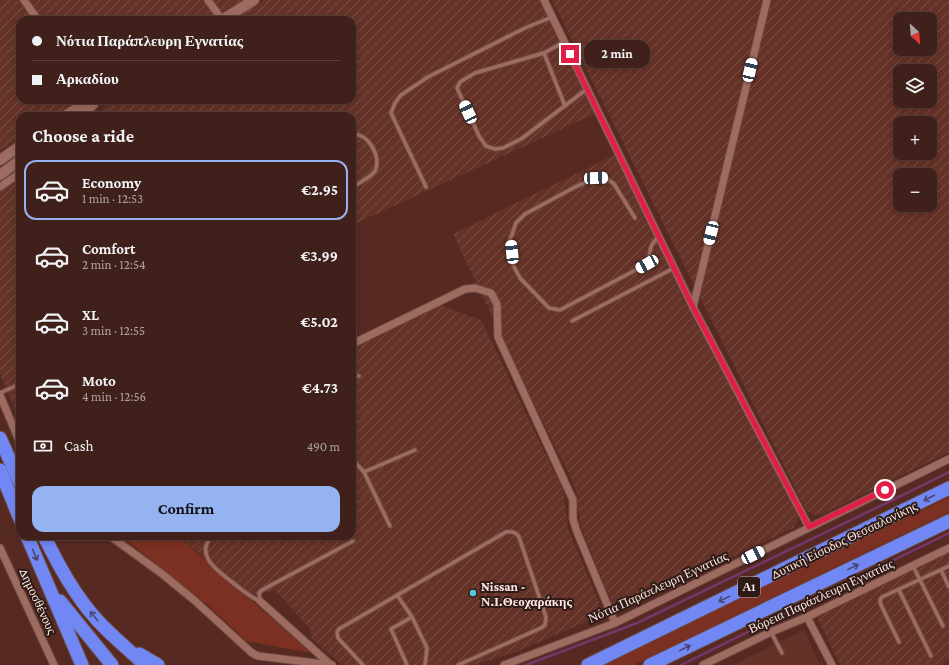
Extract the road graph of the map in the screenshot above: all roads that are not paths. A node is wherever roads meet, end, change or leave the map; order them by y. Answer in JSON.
{"nodes":[{"id":1,"x":24,"y":0,"type":"edge"},
{"id":2,"x":208,"y":0,"type":"edge"},
{"id":3,"x":253,"y":0,"type":"edge"},
{"id":4,"x":544,"y":0,"type":"edge"},
{"id":5,"x":767,"y":0,"type":"edge"},
{"id":6,"x":35,"y":16,"type":"edge"},
{"id":7,"x":219,"y":16,"type":"edge"},
{"id":8,"x":228,"y":16,"type":"edge"},
{"id":9,"x":552,"y":17,"type":"junction"},
{"id":10,"x":565,"y":42,"type":"junction"},
{"id":11,"x":544,"y":53,"type":"junction"},
{"id":12,"x":587,"y":89,"type":"junction"},
{"id":13,"x":85,"y":104,"type":"edge"},
{"id":14,"x":93,"y":104,"type":"edge"},
{"id":15,"x":565,"y":106,"type":"junction"},
{"id":16,"x":74,"y":112,"type":"edge"},
{"id":17,"x":84,"y":112,"type":"edge"},
{"id":18,"x":356,"y":133,"type":"edge"},
{"id":19,"x":16,"y":149,"type":"edge"},
{"id":20,"x":0,"y":160,"type":"edge"},
{"id":21,"x":16,"y":163,"type":"edge"},
{"id":22,"x":0,"y":174,"type":"edge"},
{"id":23,"x":16,"y":176,"type":"edge"},
{"id":24,"x":356,"y":185,"type":"edge"},
{"id":25,"x":0,"y":187,"type":"edge"},
{"id":26,"x":426,"y":187,"type":"dead end"},
{"id":27,"x":635,"y":218,"type":"dead end"},
{"id":28,"x":659,"y":237,"type":"junction"},
{"id":29,"x":674,"y":268,"type":"junction"},
{"id":30,"x":693,"y":307,"type":"junction"},
{"id":31,"x":572,"y":321,"type":"dead end"},
{"id":32,"x":356,"y":342,"type":"edge"},
{"id":33,"x":16,"y":386,"type":"edge"},
{"id":34,"x":0,"y":394,"type":"edge"},
{"id":35,"x":12,"y":425,"type":"junction"},
{"id":36,"x":16,"y":426,"type":"edge"},
{"id":37,"x":16,"y":434,"type":"edge"},
{"id":38,"x":0,"y":438,"type":"edge"},
{"id":39,"x":415,"y":450,"type":"dead end"},
{"id":40,"x":949,"y":459,"type":"edge"},
{"id":41,"x":356,"y":463,"type":"edge"},
{"id":42,"x":0,"y":470,"type":"edge"},
{"id":43,"x":364,"y":472,"type":"junction"},
{"id":44,"x":16,"y":474,"type":"edge"},
{"id":45,"x":949,"y":488,"type":"edge"},
{"id":46,"x":16,"y":509,"type":"edge"},
{"id":47,"x":949,"y":521,"type":"edge"},
{"id":48,"x":390,"y":526,"type":"dead end"},
{"id":49,"x":809,"y":527,"type":"junction"},
{"id":50,"x":29,"y":540,"type":"edge"},
{"id":51,"x":46,"y":540,"type":"edge"},
{"id":52,"x":116,"y":540,"type":"edge"},
{"id":53,"x":208,"y":540,"type":"edge"},
{"id":54,"x":353,"y":541,"type":"dead end"},
{"id":55,"x":0,"y":548,"type":"edge"},
{"id":56,"x":949,"y":548,"type":"edge"},
{"id":57,"x":913,"y":566,"type":"junction"},
{"id":58,"x":949,"y":566,"type":"edge"},
{"id":59,"x":941,"y":570,"type":"junction"},
{"id":60,"x":43,"y":574,"type":"junction"},
{"id":61,"x":920,"y":580,"type":"junction"},
{"id":62,"x":949,"y":587,"type":"edge"},
{"id":63,"x":898,"y":590,"type":"junction"},
{"id":64,"x":397,"y":596,"type":"junction"},
{"id":65,"x":260,"y":601,"type":"junction"},
{"id":66,"x":412,"y":617,"type":"junction"},
{"id":67,"x":807,"y":617,"type":"junction"},
{"id":68,"x":615,"y":623,"type":"junction"},
{"id":69,"x":943,"y":626,"type":"dead end"},
{"id":70,"x":771,"y":632,"type":"junction"},
{"id":71,"x":899,"y":642,"type":"dead end"},
{"id":72,"x":122,"y":644,"type":"junction"},
{"id":73,"x":782,"y":653,"type":"dead end"},
{"id":74,"x":931,"y":656,"type":"dead end"},
{"id":75,"x":54,"y":665,"type":"edge"},
{"id":76,"x":82,"y":665,"type":"edge"},
{"id":77,"x":112,"y":665,"type":"edge"},
{"id":78,"x":145,"y":665,"type":"edge"},
{"id":79,"x":158,"y":665,"type":"edge"},
{"id":80,"x":332,"y":665,"type":"edge"},
{"id":81,"x":362,"y":665,"type":"edge"},
{"id":82,"x":407,"y":665,"type":"edge"},
{"id":83,"x":425,"y":665,"type":"edge"},
{"id":84,"x":458,"y":665,"type":"edge"},
{"id":85,"x":504,"y":665,"type":"edge"},
{"id":86,"x":588,"y":665,"type":"edge"},
{"id":87,"x":650,"y":665,"type":"edge"},
{"id":88,"x":703,"y":665,"type":"edge"},
{"id":89,"x":832,"y":665,"type":"edge"}],
"edges":[{"from":1,"to":6,"type":"street"},
{"from":2,"to":7,"type":"street"},
{"from":3,"to":8,"type":"main road"},
{"from":4,"to":9,"type":"street"},
{"from":5,"to":30,"type":"street"},
{"from":9,"to":10,"type":"street"},
{"from":9,"to":26,"type":"lane"},
{"from":10,"to":11,"type":"lane"},
{"from":10,"to":12,"type":"street"},
{"from":11,"to":15,"type":"lane"},
{"from":11,"to":15,"type":"lane"},
{"from":12,"to":15,"type":"lane"},
{"from":12,"to":28,"type":"street"},
{"from":13,"to":16,"type":"main road"},
{"from":14,"to":17,"type":"main road"},
{"from":18,"to":24,"type":"lane"},
{"from":19,"to":20,"type":"main road"},
{"from":21,"to":22,"type":"main road"},
{"from":23,"to":25,"type":"street"},
{"from":27,"to":28,"type":"lane"},
{"from":28,"to":29,"type":"street"},
{"from":29,"to":30,"type":"street"},
{"from":29,"to":31,"type":"lane"},
{"from":30,"to":49,"type":"street"},
{"from":32,"to":68,"type":"street"},
{"from":33,"to":34,"type":"lane"},
{"from":34,"to":35,"type":"street"},
{"from":35,"to":36,"type":"lane"},
{"from":35,"to":37,"type":"street"},
{"from":38,"to":44,"type":"highway"},
{"from":39,"to":43,"type":"lane"},
{"from":40,"to":49,"type":"street","name":"Νότια Παράπλευρη Εγνατίας"},
{"from":41,"to":43,"type":"lane"},
{"from":42,"to":46,"type":"highway"},
{"from":43,"to":48,"type":"lane"},
{"from":45,"to":86,"type":"highway","name":"Δυτική Είσοδος Θεσσαλονίκης","number":"Α1","one_way":true},
{"from":87,"to":47,"type":"highway","number":"Α1","one_way":true},
{"from":49,"to":68,"type":"street","name":"Νότια Παράπλευρη Εγνατίας"},
{"from":50,"to":60,"type":"highway","one_way":true},
{"from":72,"to":51,"type":"highway","one_way":true},
{"from":52,"to":80,"type":"street"},
{"from":53,"to":65,"type":"lane"},
{"from":54,"to":65,"type":"lane"},
{"from":55,"to":75,"type":"street","name":"Δημοσθένους"},
{"from":56,"to":57,"type":"street","name":"Βόρεια Παράπλευρη Εγνατίας"},
{"from":57,"to":61,"type":"lane"},
{"from":57,"to":67,"type":"street","name":"Βόρεια Παράπλευρη Εγνατίας"},
{"from":58,"to":59,"type":"lane"},
{"from":59,"to":61,"type":"lane"},
{"from":59,"to":62,"type":"lane"},
{"from":60,"to":76,"type":"highway"},
{"from":60,"to":77,"type":"highway"},
{"from":61,"to":63,"type":"lane"},
{"from":61,"to":69,"type":"lane"},
{"from":63,"to":71,"type":"lane"},
{"from":63,"to":74,"type":"lane"},
{"from":64,"to":66,"type":"lane"},
{"from":64,"to":81,"type":"lane"},
{"from":64,"to":84,"type":"lane"},
{"from":65,"to":80,"type":"street"},
{"from":66,"to":82,"type":"lane"},
{"from":66,"to":83,"type":"lane"},
{"from":67,"to":70,"type":"street","name":"Βόρεια Παράπλευρη Εγνατίας"},
{"from":67,"to":89,"type":"street"},
{"from":68,"to":85,"type":"street","name":"Νότια Παράπλευρη Εγνατίας"},
{"from":70,"to":73,"type":"lane"},
{"from":70,"to":88,"type":"street","name":"Βόρεια Παράπλευρη Εγνατίας"},
{"from":72,"to":78,"type":"highway"},
{"from":72,"to":79,"type":"highway"}]}
